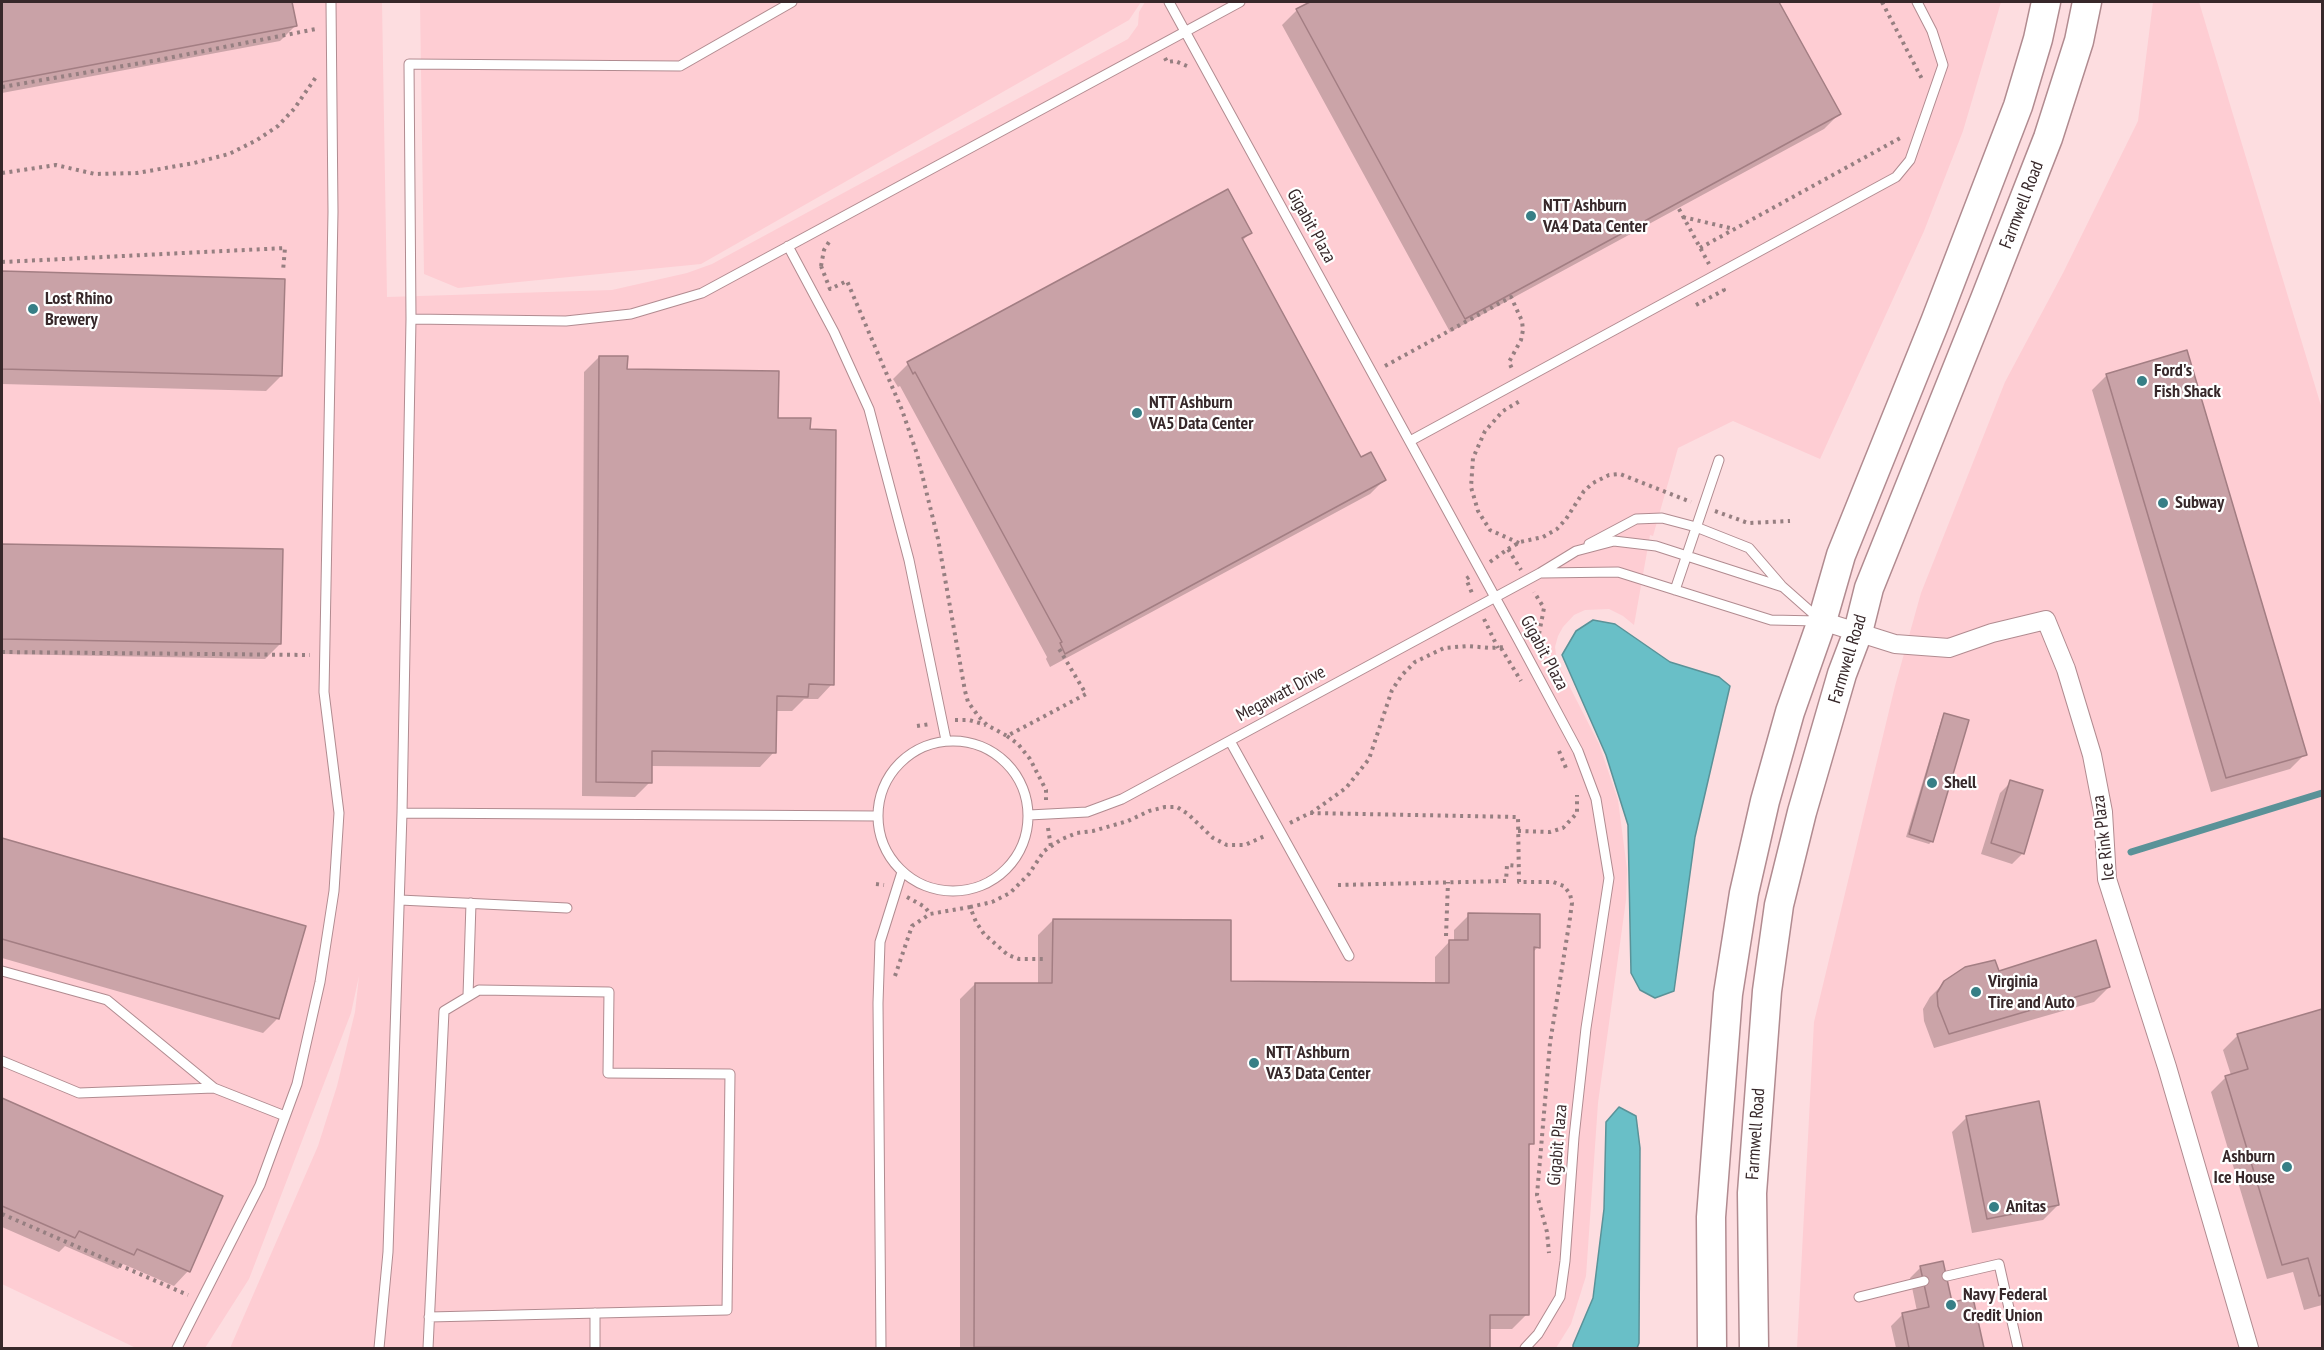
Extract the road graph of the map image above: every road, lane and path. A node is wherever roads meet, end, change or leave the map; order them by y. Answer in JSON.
{"nodes":[{"id":1,"x":331,"y":2,"type":"edge"},
{"id":2,"x":792,"y":2,"type":"edge"},
{"id":3,"x":1169,"y":2,"type":"edge"},
{"id":4,"x":1240,"y":2,"type":"edge"},
{"id":5,"x":1881,"y":2,"type":"edge"},
{"id":6,"x":1917,"y":2,"type":"edge"},
{"id":7,"x":2046,"y":2,"type":"edge"},
{"id":8,"x":2087,"y":2,"type":"edge"},
{"id":9,"x":331,"y":26,"type":"junction"},
{"id":10,"x":1186,"y":30,"type":"junction"},
{"id":11,"x":332,"y":55,"type":"junction"},
{"id":12,"x":2,"y":87,"type":"edge"},
{"id":13,"x":1919,"y":87,"type":"dead end"},
{"id":14,"x":1906,"y":127,"type":"dead end"},
{"id":15,"x":2,"y":173,"type":"edge"},
{"id":16,"x":1678,"y":209,"type":"dead end"},
{"id":17,"x":1683,"y":217,"type":"junction"},
{"id":18,"x":1734,"y":229,"type":"junction"},
{"id":19,"x":788,"y":246,"type":"junction"},
{"id":20,"x":1700,"y":248,"type":"junction"},
{"id":21,"x":2,"y":262,"type":"edge"},
{"id":22,"x":821,"y":267,"type":"dead end"},
{"id":23,"x":283,"y":271,"type":"dead end"},
{"id":24,"x":1715,"y":275,"type":"junction"},
{"id":25,"x":1695,"y":306,"type":"dead end"},
{"id":26,"x":411,"y":319,"type":"junction"},
{"id":27,"x":1372,"y":373,"type":"junction"},
{"id":28,"x":1519,"y":382,"type":"junction"},
{"id":29,"x":1410,"y":441,"type":"junction"},
{"id":30,"x":1719,"y":460,"type":"dead end"},
{"id":31,"x":1696,"y":527,"type":"junction"},
{"id":32,"x":1519,"y":543,"type":"dead end"},
{"id":33,"x":1576,"y":551,"type":"junction"},
{"id":34,"x":1686,"y":556,"type":"junction"},
{"id":35,"x":1460,"y":569,"type":"dead end"},
{"id":36,"x":1480,"y":569,"type":"junction"},
{"id":37,"x":1540,"y":573,"type":"junction"},
{"id":38,"x":1466,"y":579,"type":"junction"},
{"id":39,"x":1527,"y":580,"type":"junction"},
{"id":40,"x":1783,"y":587,"type":"junction"},
{"id":41,"x":1675,"y":590,"type":"junction"},
{"id":42,"x":1496,"y":597,"type":"junction"},
{"id":43,"x":1478,"y":607,"type":"junction"},
{"id":44,"x":1822,"y":621,"type":"junction"},
{"id":45,"x":1858,"y":632,"type":"junction"},
{"id":46,"x":1519,"y":641,"type":"junction"},
{"id":47,"x":1058,"y":647,"type":"dead end"},
{"id":48,"x":1500,"y":648,"type":"junction"},
{"id":49,"x":2,"y":652,"type":"edge"},
{"id":50,"x":325,"y":655,"type":"junction"},
{"id":51,"x":1522,"y":682,"type":"dead end"},
{"id":52,"x":1008,"y":736,"type":"junction"},
{"id":53,"x":946,"y":740,"type":"junction"},
{"id":54,"x":1230,"y":741,"type":"junction"},
{"id":55,"x":1556,"y":745,"type":"dead end"},
{"id":56,"x":1568,"y":773,"type":"dead end"},
{"id":57,"x":1576,"y":792,"type":"dead end"},
{"id":58,"x":402,"y":813,"type":"junction"},
{"id":59,"x":1310,"y":813,"type":"junction"},
{"id":60,"x":1047,"y":814,"type":"junction"},
{"id":61,"x":1029,"y":815,"type":"junction"},
{"id":62,"x":878,"y":816,"type":"junction"},
{"id":63,"x":1279,"y":829,"type":"junction"},
{"id":64,"x":1518,"y":831,"type":"junction"},
{"id":65,"x":1051,"y":847,"type":"junction"},
{"id":66,"x":1518,"y":866,"type":"junction"},
{"id":67,"x":902,"y":872,"type":"junction"},
{"id":68,"x":1448,"y":882,"type":"junction"},
{"id":69,"x":1338,"y":885,"type":"dead end"},
{"id":70,"x":400,"y":900,"type":"junction"},
{"id":71,"x":471,"y":903,"type":"junction"},
{"id":72,"x":970,"y":907,"type":"junction"},
{"id":73,"x":567,"y":908,"type":"dead end"},
{"id":74,"x":1446,"y":936,"type":"dead end"},
{"id":75,"x":1349,"y":956,"type":"dead end"},
{"id":76,"x":1045,"y":959,"type":"dead end"},
{"id":77,"x":2,"y":971,"type":"edge"},
{"id":78,"x":895,"y":988,"type":"dead end"},
{"id":79,"x":468,"y":996,"type":"junction"},
{"id":80,"x":2,"y":1061,"type":"edge"},
{"id":81,"x":214,"y":1089,"type":"junction"},
{"id":82,"x":285,"y":1116,"type":"junction"},
{"id":83,"x":2,"y":1214,"type":"edge"},
{"id":84,"x":1549,"y":1263,"type":"dead end"},
{"id":85,"x":1947,"y":1276,"type":"dead end"},
{"id":86,"x":1924,"y":1281,"type":"dead end"},
{"id":87,"x":1859,"y":1297,"type":"dead end"},
{"id":88,"x":202,"y":1302,"type":"junction"},
{"id":89,"x":595,"y":1313,"type":"junction"},
{"id":90,"x":429,"y":1317,"type":"junction"},
{"id":91,"x":177,"y":1348,"type":"edge"},
{"id":92,"x":379,"y":1348,"type":"edge"},
{"id":93,"x":428,"y":1348,"type":"edge"},
{"id":94,"x":594,"y":1348,"type":"edge"},
{"id":95,"x":881,"y":1348,"type":"edge"},
{"id":96,"x":1525,"y":1348,"type":"edge"},
{"id":97,"x":1712,"y":1348,"type":"edge"},
{"id":98,"x":1754,"y":1348,"type":"edge"},
{"id":99,"x":2018,"y":1348,"type":"edge"},
{"id":100,"x":2249,"y":1348,"type":"edge"}],
"edges":[{"from":1,"to":9,"type":"lane"},
{"from":2,"to":26,"type":"lane"},
{"from":3,"to":10,"type":"lane","name":"Gigabit Plaza"},
{"from":4,"to":10,"type":"lane"},
{"from":5,"to":13,"type":"path"},
{"from":6,"to":24,"type":"lane"},
{"from":7,"to":44,"type":"main road","name":"Farmwell Road"},
{"from":8,"to":45,"type":"main road","name":"Farmwell Road"},
{"from":9,"to":11,"type":"lane"},
{"from":9,"to":12,"type":"path"},
{"from":10,"to":19,"type":"lane"},
{"from":10,"to":27,"type":"lane","name":"Gigabit Plaza"},
{"from":11,"to":15,"type":"path"},
{"from":11,"to":50,"type":"lane"},
{"from":14,"to":18,"type":"path"},
{"from":16,"to":17,"type":"path"},
{"from":17,"to":18,"type":"path"},
{"from":17,"to":20,"type":"path"},
{"from":18,"to":20,"type":"path"},
{"from":19,"to":26,"type":"lane"},
{"from":19,"to":53,"type":"lane"},
{"from":20,"to":24,"type":"path"},
{"from":21,"to":23,"type":"path"},
{"from":22,"to":52,"type":"path"},
{"from":24,"to":25,"type":"path"},
{"from":24,"to":28,"type":"lane"},
{"from":26,"to":58,"type":"lane"},
{"from":27,"to":28,"type":"path"},
{"from":27,"to":29,"type":"lane","name":"Gigabit Plaza"},
{"from":28,"to":29,"type":"lane"},
{"from":28,"to":32,"type":"path"},
{"from":29,"to":36,"type":"lane","name":"Gigabit Plaza"},
{"from":30,"to":31,"type":"lane"},
{"from":31,"to":33,"type":"lane"},
{"from":31,"to":34,"type":"lane"},
{"from":31,"to":40,"type":"lane"},
{"from":33,"to":34,"type":"lane"},
{"from":33,"to":37,"type":"lane","name":"Megawatt Drive"},
{"from":34,"to":40,"type":"lane"},
{"from":34,"to":41,"type":"lane"},
{"from":35,"to":38,"type":"path"},
{"from":36,"to":38,"type":"path"},
{"from":36,"to":39,"type":"path"},
{"from":36,"to":42,"type":"lane","name":"Gigabit Plaza"},
{"from":37,"to":39,"type":"lane","name":"Megawatt Drive"},
{"from":37,"to":41,"type":"lane"},
{"from":38,"to":43,"type":"path"},
{"from":39,"to":42,"type":"lane","name":"Megawatt Drive"},
{"from":39,"to":46,"type":"path"},
{"from":40,"to":44,"type":"lane"},
{"from":41,"to":44,"type":"lane"},
{"from":42,"to":43,"type":"lane","name":"Megawatt Drive"},
{"from":42,"to":46,"type":"lane","name":"Gigabit Plaza"},
{"from":43,"to":48,"type":"path"},
{"from":43,"to":54,"type":"lane","name":"Megawatt Drive"},
{"from":44,"to":45,"type":"street","name":"Ice Rink Plaza"},
{"from":44,"to":97,"type":"main road","name":"Farmwell Road"},
{"from":45,"to":98,"type":"main road","name":"Farmwell Road"},
{"from":45,"to":100,"type":"street","name":"Ice Rink Plaza"},
{"from":46,"to":48,"type":"path"},
{"from":46,"to":96,"type":"lane","name":"Gigabit Plaza"},
{"from":47,"to":52,"type":"path"},
{"from":48,"to":51,"type":"path"},
{"from":48,"to":59,"type":"path"},
{"from":49,"to":50,"type":"path"},
{"from":50,"to":82,"type":"lane"},
{"from":52,"to":60,"type":"path"},
{"from":53,"to":61,"type":"lane"},
{"from":53,"to":62,"type":"lane"},
{"from":54,"to":60,"type":"lane","name":"Megawatt Drive"},
{"from":54,"to":63,"type":"lane"},
{"from":55,"to":56,"type":"path"},
{"from":57,"to":64,"type":"path"},
{"from":58,"to":62,"type":"lane"},
{"from":58,"to":70,"type":"lane"},
{"from":59,"to":63,"type":"path"},
{"from":59,"to":64,"type":"path"},
{"from":60,"to":61,"type":"lane","name":"Megawatt Drive"},
{"from":60,"to":65,"type":"path"},
{"from":61,"to":67,"type":"lane"},
{"from":62,"to":67,"type":"lane"},
{"from":63,"to":65,"type":"path"},
{"from":63,"to":75,"type":"lane"},
{"from":64,"to":66,"type":"path"},
{"from":65,"to":72,"type":"path"},
{"from":66,"to":68,"type":"path"},
{"from":66,"to":84,"type":"path"},
{"from":67,"to":95,"type":"lane"},
{"from":68,"to":69,"type":"path"},
{"from":68,"to":74,"type":"path"},
{"from":70,"to":71,"type":"lane"},
{"from":70,"to":92,"type":"lane"},
{"from":71,"to":73,"type":"lane"},
{"from":71,"to":79,"type":"lane"},
{"from":72,"to":76,"type":"path"},
{"from":72,"to":78,"type":"path"},
{"from":77,"to":81,"type":"lane"},
{"from":79,"to":89,"type":"lane"},
{"from":79,"to":90,"type":"lane"},
{"from":80,"to":81,"type":"lane"},
{"from":81,"to":82,"type":"lane"},
{"from":82,"to":88,"type":"lane"},
{"from":83,"to":88,"type":"path"},
{"from":85,"to":99,"type":"lane"},
{"from":86,"to":87,"type":"lane"},
{"from":88,"to":91,"type":"lane"},
{"from":89,"to":90,"type":"lane"},
{"from":89,"to":94,"type":"lane"},
{"from":90,"to":93,"type":"lane"}]}
